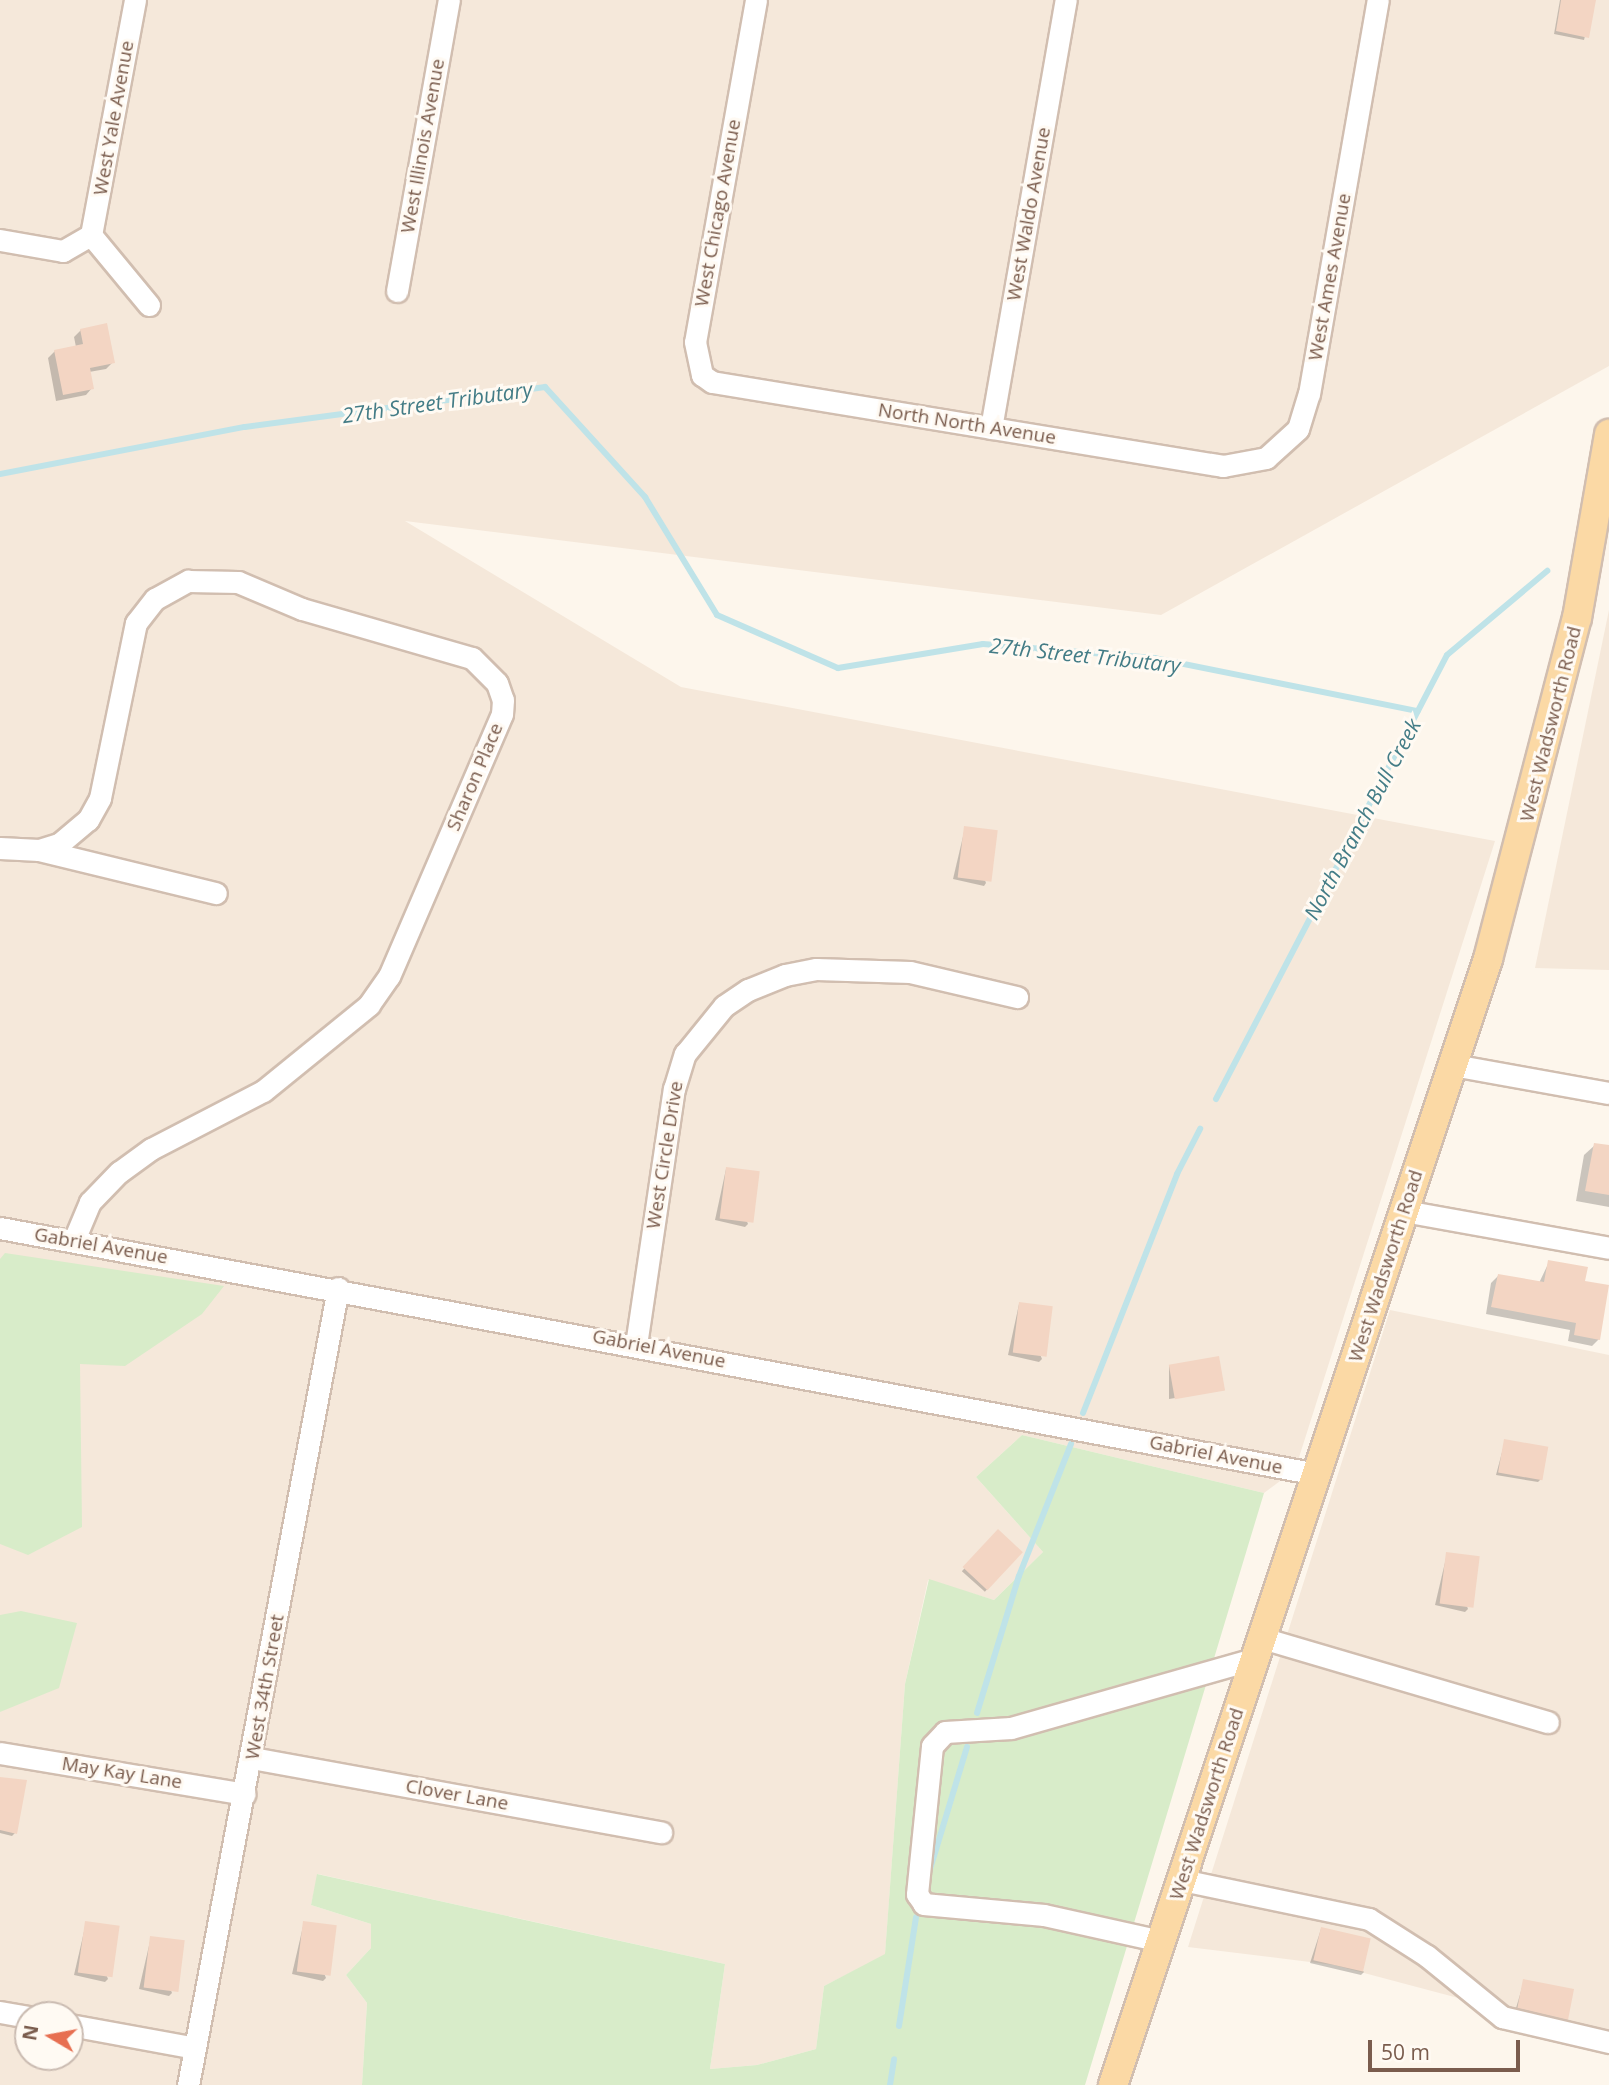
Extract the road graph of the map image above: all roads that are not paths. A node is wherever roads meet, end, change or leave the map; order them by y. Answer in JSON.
{"nodes":[{"id":1,"x":135,"y":0,"type":"edge"},
{"id":2,"x":449,"y":0,"type":"edge"},
{"id":3,"x":756,"y":0,"type":"edge"},
{"id":4,"x":1066,"y":0,"type":"edge"},
{"id":5,"x":1378,"y":0,"type":"edge"},
{"id":6,"x":91,"y":235,"type":"junction"},
{"id":7,"x":0,"y":240,"type":"edge"},
{"id":8,"x":397,"y":291,"type":"dead end"},
{"id":9,"x":149,"y":305,"type":"dead end"},
{"id":10,"x":750,"y":388,"type":"joint"},
{"id":11,"x":991,"y":428,"type":"junction"},
{"id":12,"x":1609,"y":434,"type":"edge"},
{"id":13,"x":1185,"y":460,"type":"joint"},
{"id":14,"x":1600,"y":535,"type":"edge"},
{"id":15,"x":0,"y":848,"type":"edge"},
{"id":16,"x":40,"y":850,"type":"junction"},
{"id":17,"x":216,"y":893,"type":"dead end"},
{"id":18,"x":1017,"y":997,"type":"dead end"},
{"id":19,"x":1453,"y":1065,"type":"junction"},
{"id":20,"x":1609,"y":1093,"type":"edge"},
{"id":21,"x":1404,"y":1211,"type":"junction"},
{"id":22,"x":0,"y":1228,"type":"edge"},
{"id":23,"x":74,"y":1240,"type":"junction"},
{"id":24,"x":1609,"y":1248,"type":"edge"},
{"id":25,"x":338,"y":1288,"type":"junction"},
{"id":26,"x":636,"y":1345,"type":"junction"},
{"id":27,"x":1317,"y":1474,"type":"junction"},
{"id":28,"x":1259,"y":1648,"type":"junction"},
{"id":29,"x":1548,"y":1722,"type":"dead end"},
{"id":30,"x":0,"y":1753,"type":"edge"},
{"id":31,"x":252,"y":1758,"type":"junction"},
{"id":32,"x":245,"y":1794,"type":"junction"},
{"id":33,"x":662,"y":1832,"type":"dead end"},
{"id":34,"x":1182,"y":1880,"type":"junction"},
{"id":35,"x":1161,"y":1941,"type":"junction"},
{"id":36,"x":84,"y":2028,"type":"edge"},
{"id":37,"x":1609,"y":2042,"type":"edge"},
{"id":38,"x":195,"y":2048,"type":"junction"},
{"id":39,"x":188,"y":2085,"type":"edge"},
{"id":40,"x":1113,"y":2085,"type":"edge"}],
"edges":[{"from":1,"to":6,"type":"street","name":"West Yale Avenue"},
{"from":2,"to":8,"type":"street","name":"West Illinois Avenue"},
{"from":3,"to":10,"type":"street","name":"West Chicago Avenue"},
{"from":4,"to":11,"type":"street","name":"West Waldo Avenue"},
{"from":5,"to":13,"type":"street","name":"West Ames Avenue"},
{"from":6,"to":7,"type":"street"},
{"from":6,"to":9,"type":"street"},
{"from":10,"to":11,"type":"street","name":"North North Avenue"},
{"from":11,"to":13,"type":"street","name":"North North Avenue"},
{"from":12,"to":14,"type":"main road","name":"West Wadsworth Road"},
{"from":14,"to":19,"type":"main road","name":"West Wadsworth Road"},
{"from":15,"to":16,"type":"street","name":"Sharon Place"},
{"from":16,"to":17,"type":"street","name":"Sharon Place"},
{"from":16,"to":23,"type":"street","name":"Sharon Place"},
{"from":18,"to":26,"type":"street","name":"West Circle Drive"},
{"from":19,"to":20,"type":"street"},
{"from":19,"to":21,"type":"main road","name":"West Wadsworth Road"},
{"from":21,"to":24,"type":"street"},
{"from":21,"to":27,"type":"main road","name":"West Wadsworth Road"},
{"from":22,"to":23,"type":"street","name":"Gabriel Avenue"},
{"from":23,"to":25,"type":"street","name":"Gabriel Avenue"},
{"from":25,"to":26,"type":"street","name":"Gabriel Avenue"},
{"from":25,"to":31,"type":"street","name":"West 34th Street"},
{"from":26,"to":27,"type":"street","name":"Gabriel Avenue"},
{"from":27,"to":28,"type":"main road","name":"West Wadsworth Road"},
{"from":28,"to":29,"type":"street"},
{"from":28,"to":34,"type":"main road","name":"West Wadsworth Road"},
{"from":28,"to":35,"type":"street"},
{"from":30,"to":32,"type":"street","name":"May Kay Lane"},
{"from":31,"to":32,"type":"street","name":"West 34th Street"},
{"from":31,"to":33,"type":"street","name":"Clover Lane"},
{"from":32,"to":38,"type":"street","name":"West 34th Street"},
{"from":34,"to":35,"type":"main road","name":"West Wadsworth Road"},
{"from":34,"to":37,"type":"street"},
{"from":35,"to":40,"type":"main road","name":"West Wadsworth Road"},
{"from":36,"to":38,"type":"street"},
{"from":38,"to":39,"type":"street","name":"West 34th Street"}]}
